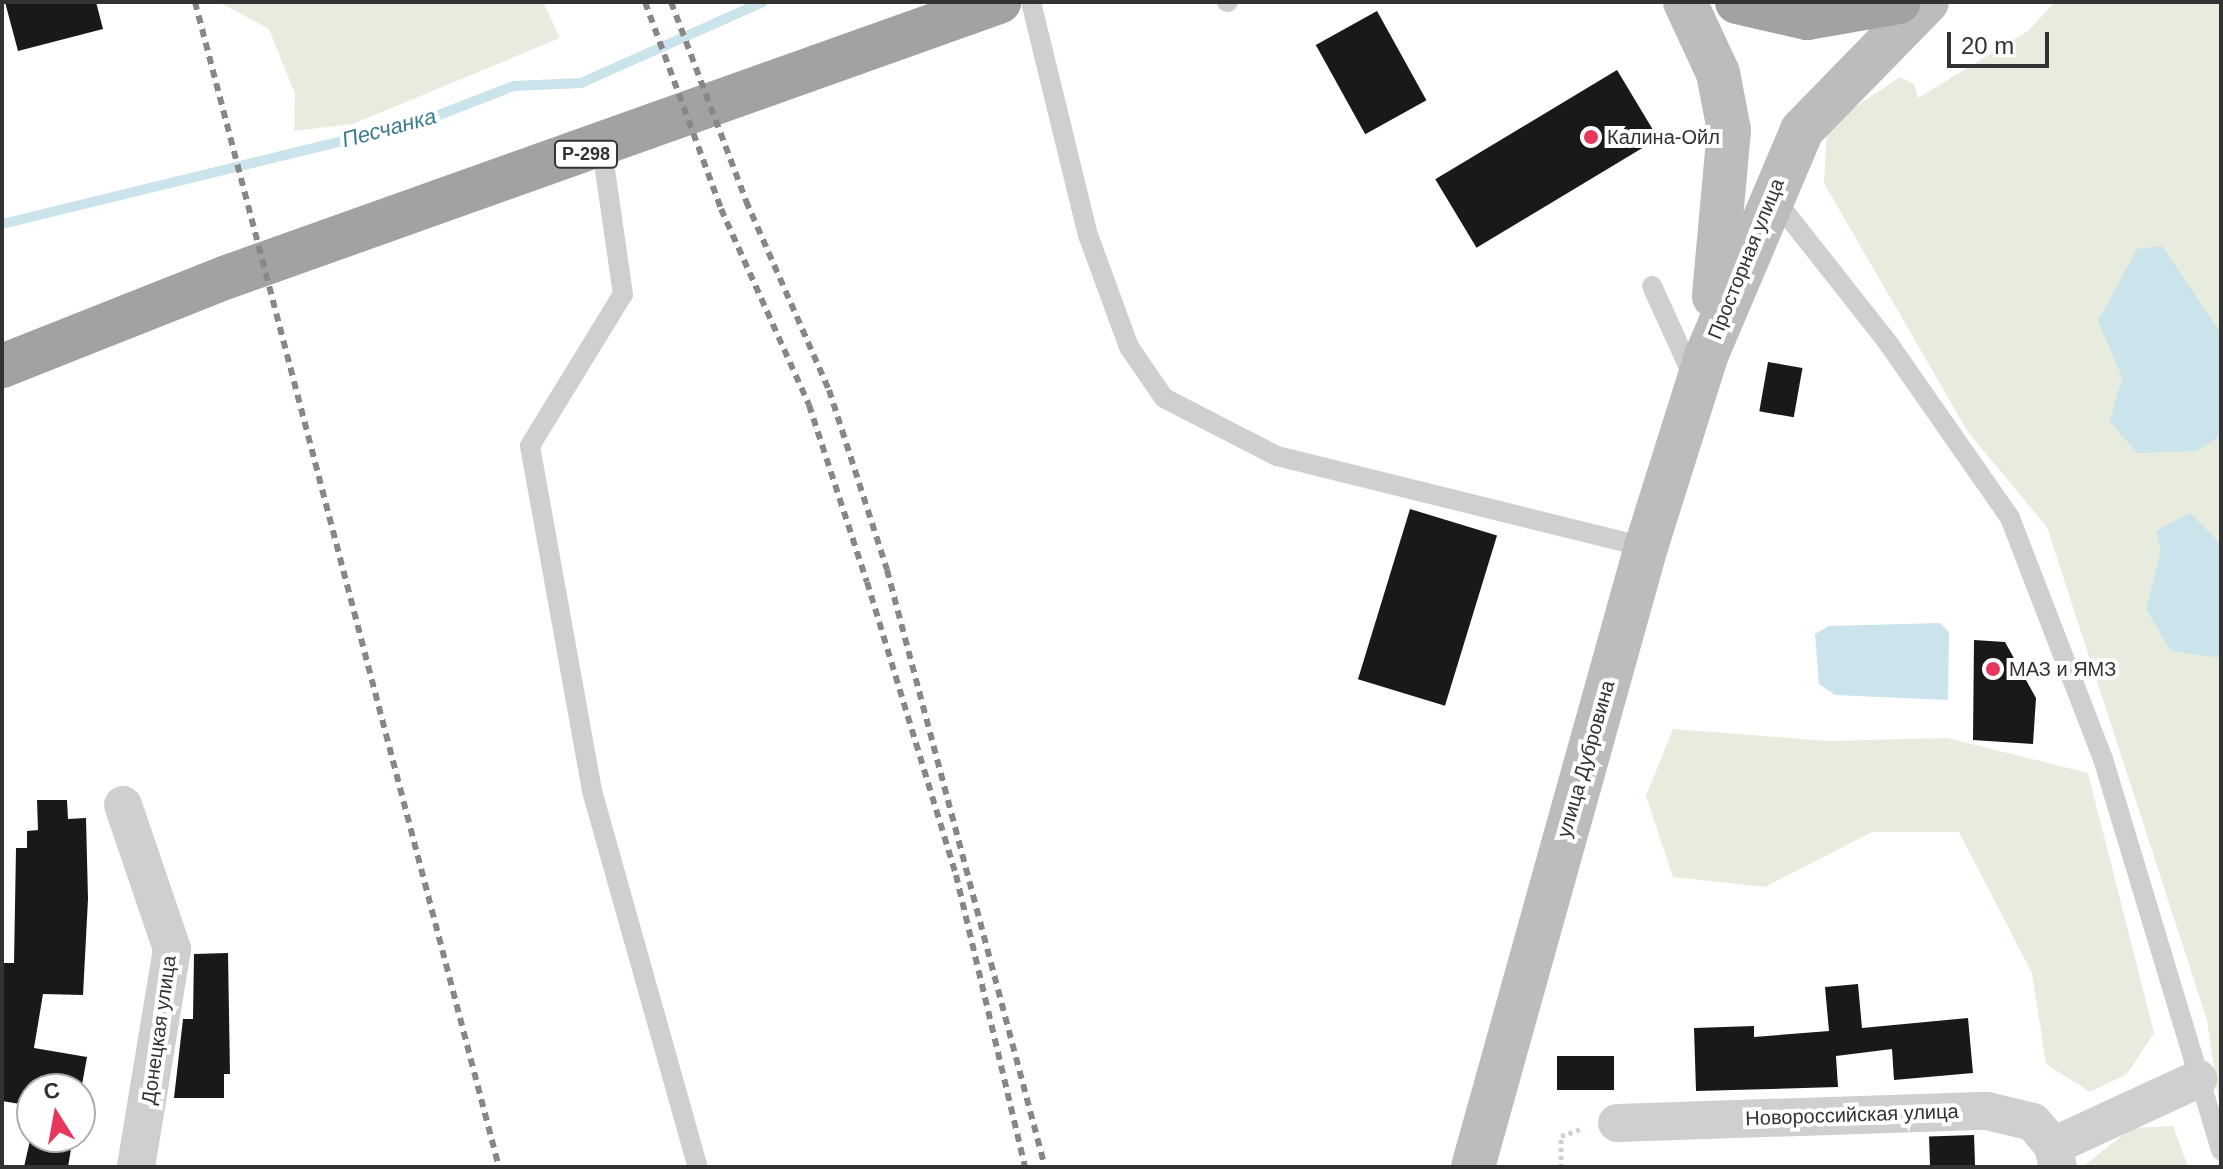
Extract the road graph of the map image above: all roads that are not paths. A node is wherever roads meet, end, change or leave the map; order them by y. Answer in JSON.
{"nodes":[{"id":1,"x":999,"y":2,"type":"edge"},
{"id":2,"x":1031,"y":2,"type":"edge"},
{"id":3,"x":1685,"y":2,"type":"edge"},
{"id":4,"x":1737,"y":2,"type":"edge"},
{"id":5,"x":1899,"y":2,"type":"edge"},
{"id":6,"x":1927,"y":2,"type":"edge"},
{"id":7,"x":602,"y":149,"type":"junction"},
{"id":8,"x":1771,"y":194,"type":"junction"},
{"id":9,"x":1652,"y":286,"type":"dead end"},
{"id":10,"x":2,"y":366,"type":"edge"},
{"id":11,"x":1702,"y":369,"type":"junction"},
{"id":12,"x":1646,"y":547,"type":"junction"},
{"id":13,"x":123,"y":805,"type":"dead end"},
{"id":14,"x":2198,"y":1079,"type":"junction"},
{"id":15,"x":1617,"y":1123,"type":"road end"},
{"id":16,"x":2221,"y":1151,"type":"edge"},
{"id":17,"x":2056,"y":1157,"type":"edge"},
{"id":18,"x":136,"y":1167,"type":"edge"},
{"id":19,"x":698,"y":1167,"type":"edge"},
{"id":20,"x":1473,"y":1167,"type":"edge"}],
"edges":[{"from":1,"to":7,"type":"highway","number":"Р-298"},
{"from":2,"to":12,"type":"lane"},
{"from":3,"to":11,"type":"main road","name":"Просторная улица"},
{"from":4,"to":5,"type":"highway"},
{"from":6,"to":8,"type":"main road","name":"Просторная улица"},
{"from":7,"to":10,"type":"highway","number":"Р-298"},
{"from":7,"to":19,"type":"lane"},
{"from":8,"to":11,"type":"main road","name":"Просторная улица"},
{"from":8,"to":14,"type":"lane"},
{"from":9,"to":11,"type":"lane"},
{"from":11,"to":12,"type":"main road","name":"улица Дубровина"},
{"from":12,"to":20,"type":"main road","name":"улица Дубровина"},
{"from":13,"to":18,"type":"street","name":"Донецкая улица"},
{"from":14,"to":16,"type":"lane"},
{"from":14,"to":17,"type":"street"},
{"from":15,"to":17,"type":"street","name":"Новороссийская улица"}]}
